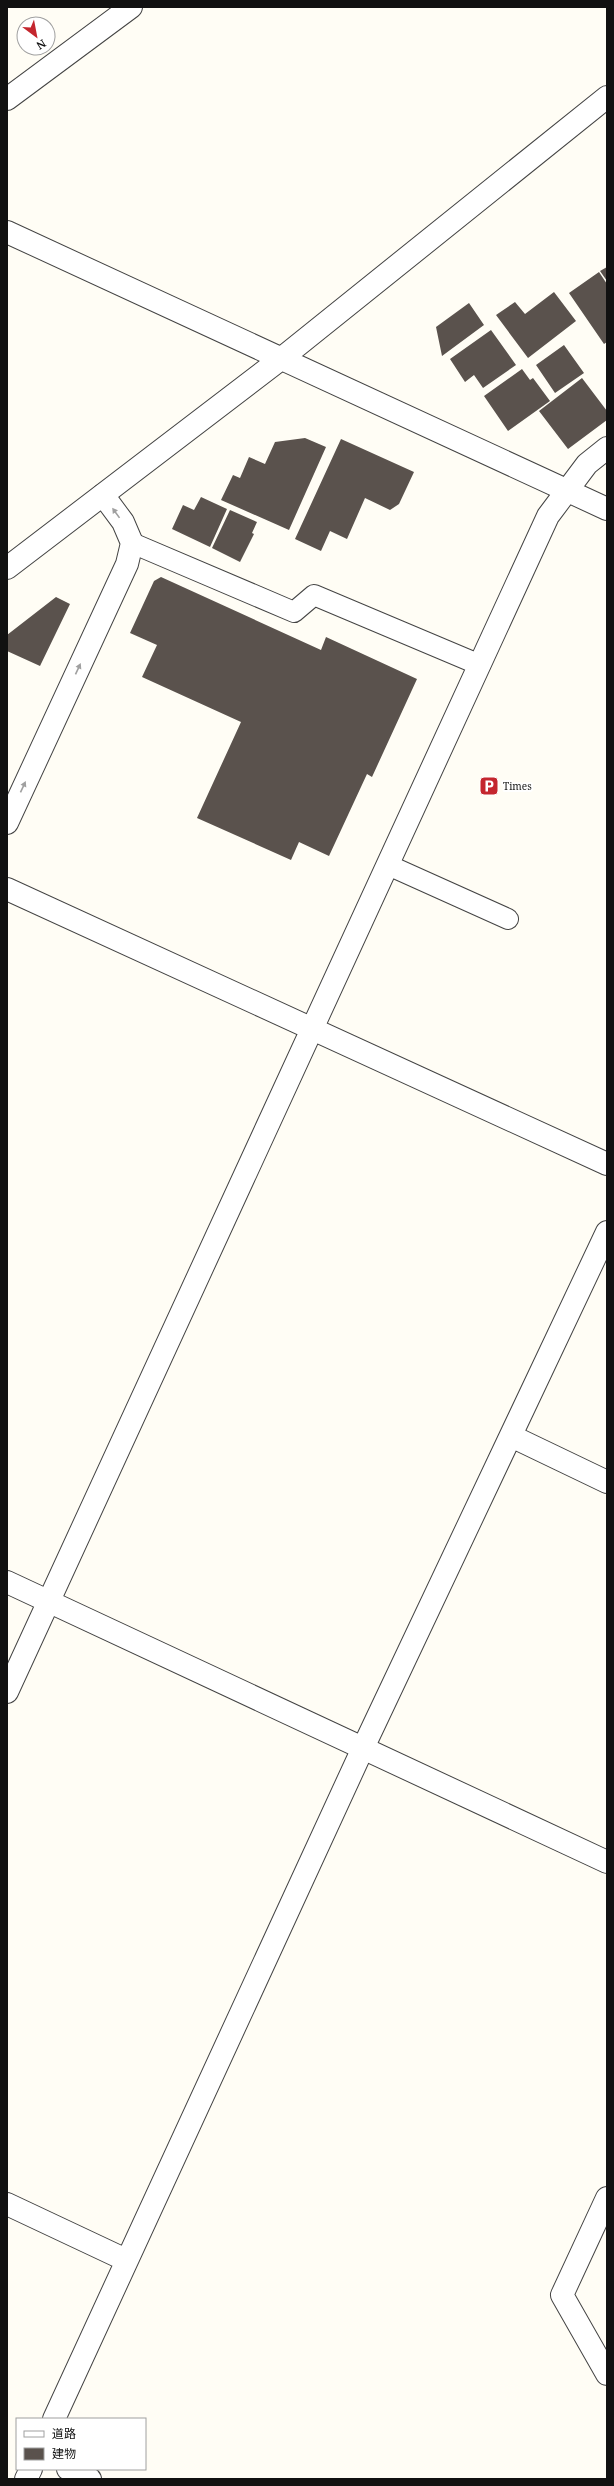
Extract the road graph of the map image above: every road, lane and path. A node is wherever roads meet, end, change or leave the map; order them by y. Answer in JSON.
{"nodes":[{"id":1,"x":131,"y":7,"type":"edge"},
{"id":2,"x":607,"y":97,"type":"edge"},
{"id":3,"x":7,"y":99,"type":"edge"},
{"id":4,"x":7,"y":232,"type":"edge"},
{"id":5,"x":282,"y":358,"type":"junction"},
{"id":6,"x":607,"y":448,"type":"edge"},
{"id":7,"x":566,"y":490,"type":"junction"},
{"id":8,"x":103,"y":494,"type":"junction"},
{"id":9,"x":607,"y":509,"type":"edge"},
{"id":10,"x":132,"y":543,"type":"junction"},
{"id":11,"x":7,"y":568,"type":"edge"},
{"id":12,"x":480,"y":665,"type":"junction"},
{"id":13,"x":7,"y":823,"type":"edge"},
{"id":14,"x":388,"y":866,"type":"junction"},
{"id":15,"x":7,"y":889,"type":"edge"},
{"id":16,"x":508,"y":919,"type":"dead end"},
{"id":17,"x":313,"y":1030,"type":"junction"},
{"id":18,"x":607,"y":1164,"type":"edge"},
{"id":19,"x":607,"y":1232,"type":"edge"},
{"id":20,"x":511,"y":1436,"type":"junction"},
{"id":21,"x":607,"y":1482,"type":"edge"},
{"id":22,"x":7,"y":1582,"type":"edge"},
{"id":23,"x":51,"y":1601,"type":"junction"},
{"id":24,"x":7,"y":1692,"type":"edge"},
{"id":25,"x":363,"y":1748,"type":"junction"},
{"id":26,"x":607,"y":1862,"type":"edge"},
{"id":27,"x":607,"y":2198,"type":"edge"},
{"id":28,"x":7,"y":2204,"type":"edge"},
{"id":29,"x":126,"y":2260,"type":"junction"},
{"id":30,"x":607,"y":2374,"type":"edge"},
{"id":31,"x":54,"y":2418,"type":"edge"},
{"id":32,"x":30,"y":2470,"type":"edge"},
{"id":33,"x":70,"y":2470,"type":"edge"},
{"id":34,"x":26,"y":2479,"type":"edge"},
{"id":35,"x":90,"y":2479,"type":"edge"}],
"edges":[{"from":1,"to":3,"type":"street"},
{"from":2,"to":5,"type":"street"},
{"from":4,"to":5,"type":"street"},
{"from":5,"to":7,"type":"street"},
{"from":5,"to":8,"type":"street"},
{"from":6,"to":7,"type":"street"},
{"from":7,"to":9,"type":"street"},
{"from":7,"to":12,"type":"street"},
{"from":10,"to":8,"type":"street","one_way":true},
{"from":8,"to":11,"type":"street"},
{"from":10,"to":12,"type":"lane"},
{"from":13,"to":10,"type":"street","one_way":true},
{"from":12,"to":14,"type":"street"},
{"from":14,"to":16,"type":"lane"},
{"from":14,"to":17,"type":"street"},
{"from":15,"to":17,"type":"street"},
{"from":17,"to":18,"type":"street"},
{"from":17,"to":23,"type":"street"},
{"from":19,"to":20,"type":"street"},
{"from":20,"to":21,"type":"street"},
{"from":20,"to":25,"type":"street"},
{"from":22,"to":23,"type":"street"},
{"from":23,"to":24,"type":"street"},
{"from":23,"to":25,"type":"street"},
{"from":25,"to":26,"type":"street"},
{"from":25,"to":29,"type":"street"},
{"from":27,"to":30,"type":"street"},
{"from":28,"to":29,"type":"street"},
{"from":29,"to":31,"type":"street"},
{"from":32,"to":34,"type":"street"},
{"from":33,"to":35,"type":"street"}]}
